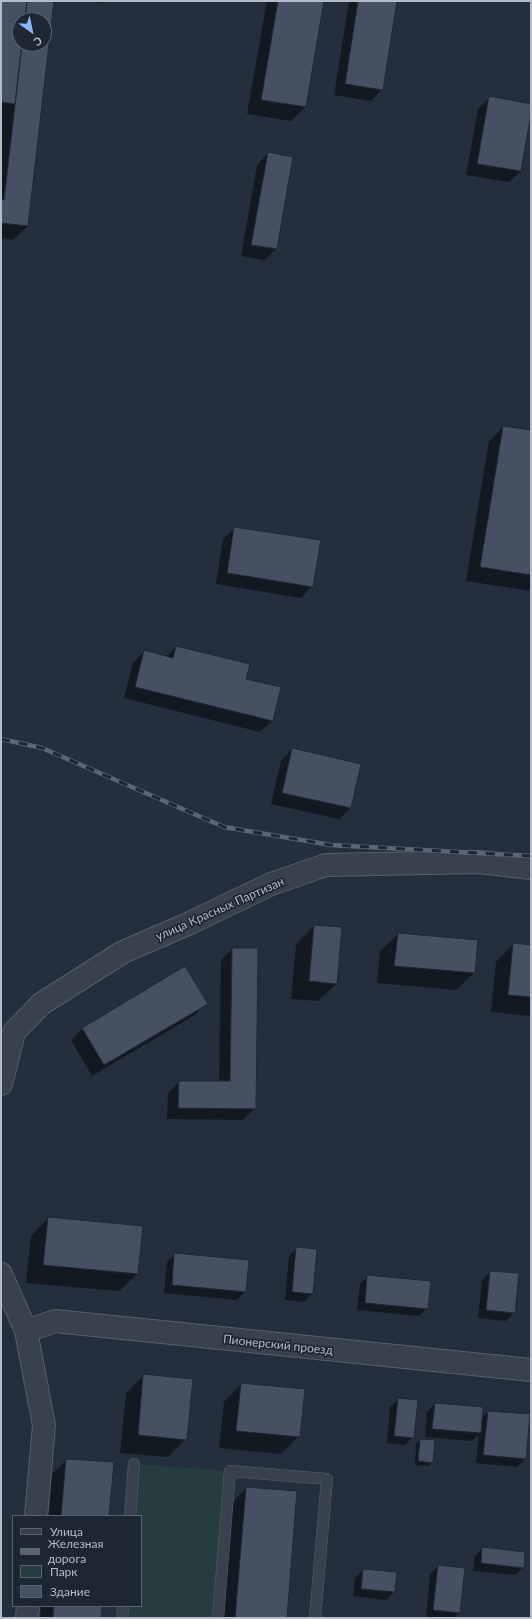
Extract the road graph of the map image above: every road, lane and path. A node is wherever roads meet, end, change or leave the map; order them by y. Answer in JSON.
{"nodes":[{"id":1,"x":531,"y":868,"type":"edge"},
{"id":2,"x":1,"y":1084,"type":"edge"},
{"id":3,"x":1,"y":1274,"type":"edge"},
{"id":4,"x":26,"y":1331,"type":"junction"},
{"id":5,"x":531,"y":1370,"type":"edge"},
{"id":6,"x":134,"y":1464,"type":"dead end"},
{"id":7,"x":36,"y":1515,"type":"edge"},
{"id":8,"x":130,"y":1515,"type":"edge"},
{"id":9,"x":28,"y":1607,"type":"edge"},
{"id":10,"x":123,"y":1607,"type":"edge"},
{"id":11,"x":27,"y":1618,"type":"edge"},
{"id":12,"x":122,"y":1618,"type":"edge"},
{"id":13,"x":218,"y":1618,"type":"edge"},
{"id":14,"x":315,"y":1618,"type":"edge"}],
"edges":[{"from":1,"to":2,"type":"street","name":"улица Красных Партизан"},
{"from":3,"to":4,"type":"street"},
{"from":4,"to":5,"type":"street","name":"Пионерский проезд"},
{"from":4,"to":7,"type":"street"},
{"from":6,"to":8,"type":"lane"},
{"from":9,"to":11,"type":"street"},
{"from":10,"to":12,"type":"lane"},
{"from":13,"to":14,"type":"lane"}]}
